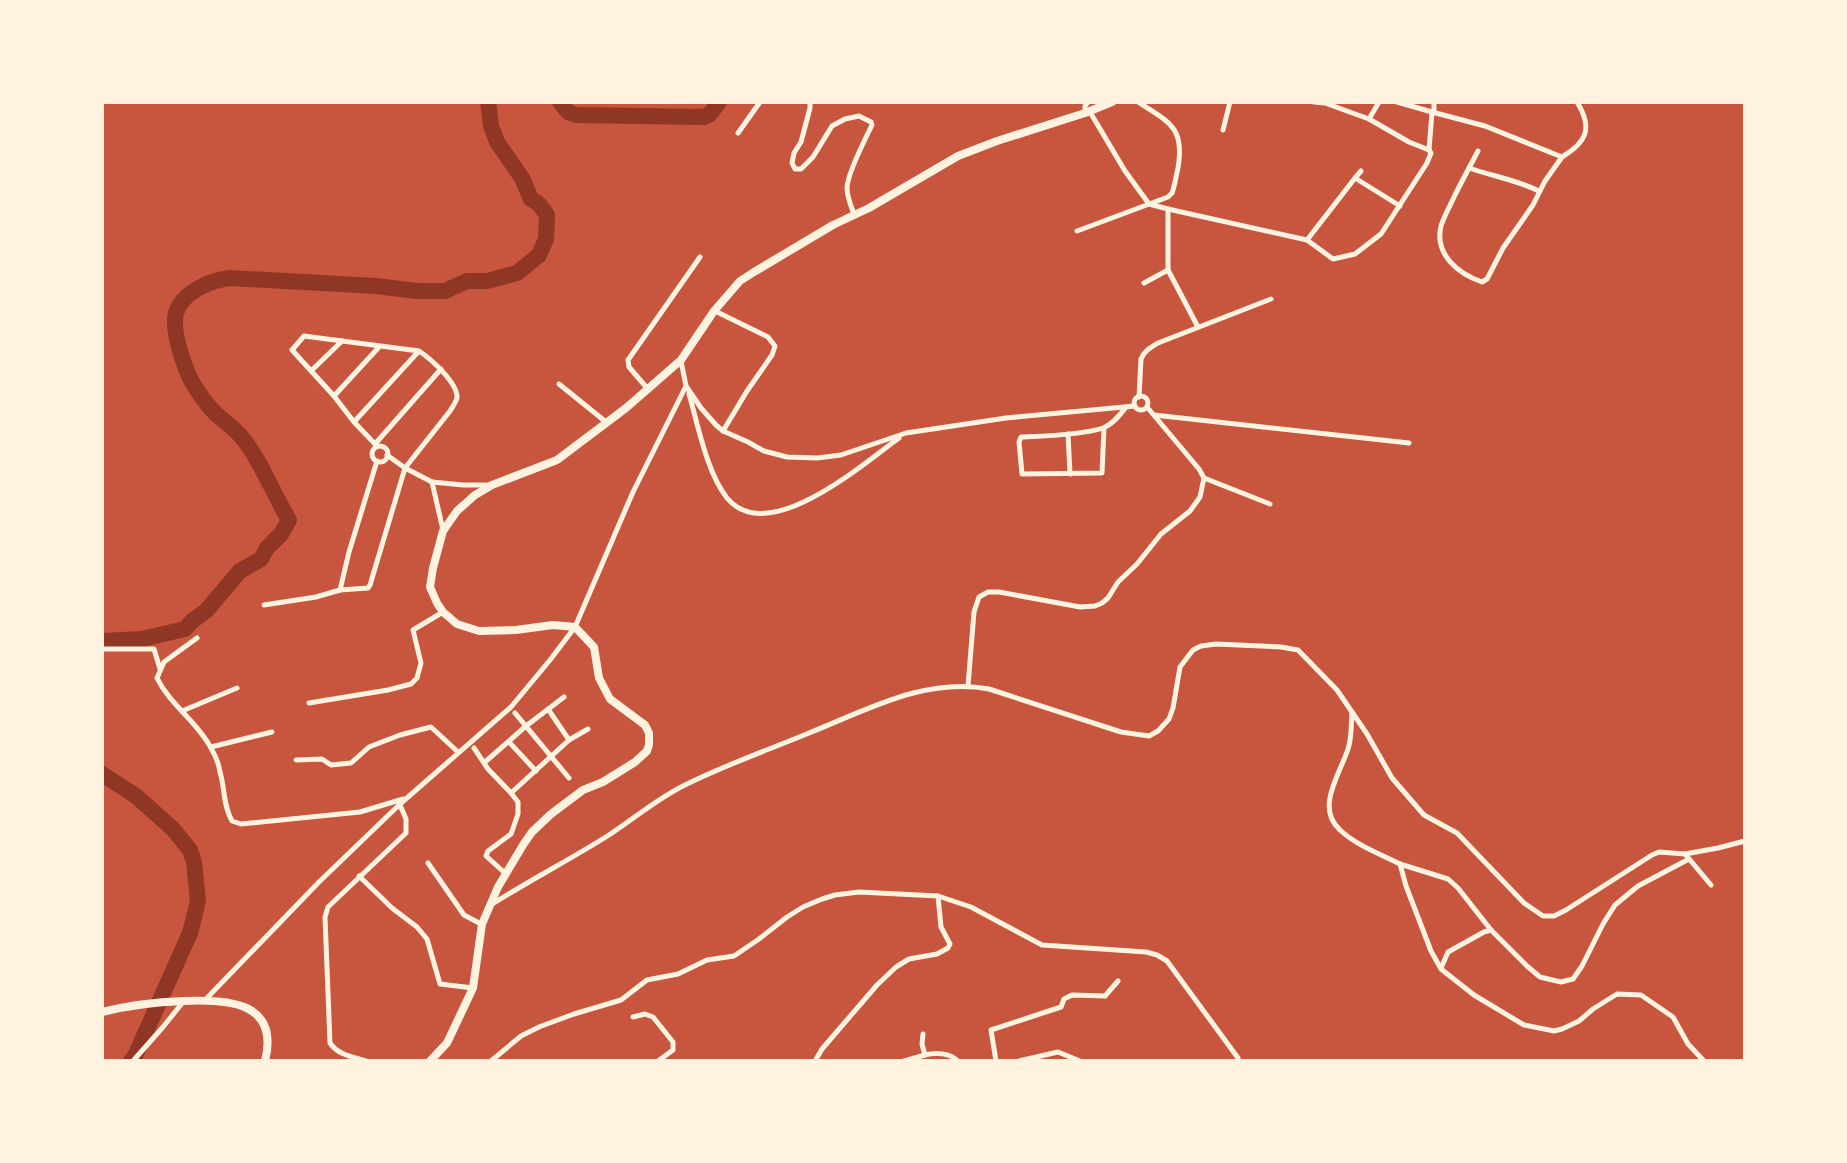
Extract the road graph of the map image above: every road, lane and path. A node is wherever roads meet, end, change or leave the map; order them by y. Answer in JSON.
{"nodes":[{"id":1,"x":760,"y":102,"type":"edge"},
{"id":2,"x":810,"y":102,"type":"edge"},
{"id":3,"x":1112,"y":102,"type":"edge"},
{"id":4,"x":1138,"y":102,"type":"edge"},
{"id":5,"x":1230,"y":102,"type":"edge"},
{"id":6,"x":1314,"y":102,"type":"edge"},
{"id":7,"x":1379,"y":102,"type":"edge"},
{"id":8,"x":1397,"y":102,"type":"edge"},
{"id":9,"x":1434,"y":102,"type":"edge"},
{"id":10,"x":1577,"y":102,"type":"edge"},
{"id":11,"x":1326,"y":103,"type":"edge"},
{"id":12,"x":1088,"y":109,"type":"edge"},
{"id":13,"x":1433,"y":112,"type":"junction"},
{"id":14,"x":1369,"y":119,"type":"junction"},
{"id":15,"x":1223,"y":130,"type":"dead end"},
{"id":16,"x":738,"y":133,"type":"dead end"},
{"id":17,"x":1429,"y":150,"type":"junction"},
{"id":18,"x":1478,"y":151,"type":"dead end"},
{"id":19,"x":1562,"y":157,"type":"junction"},
{"id":20,"x":1469,"y":168,"type":"junction"},
{"id":21,"x":1361,"y":171,"type":"dead end"},
{"id":22,"x":1355,"y":178,"type":"junction"},
{"id":23,"x":1539,"y":191,"type":"junction"},
{"id":24,"x":1149,"y":204,"type":"junction"},
{"id":25,"x":1400,"y":206,"type":"junction"},
{"id":26,"x":1168,"y":209,"type":"junction"},
{"id":27,"x":855,"y":215,"type":"junction"},
{"id":28,"x":1077,"y":231,"type":"dead end"},
{"id":29,"x":1307,"y":240,"type":"junction"},
{"id":30,"x":700,"y":257,"type":"dead end"},
{"id":31,"x":1168,"y":270,"type":"junction"},
{"id":32,"x":1144,"y":283,"type":"dead end"},
{"id":33,"x":1271,"y":299,"type":"dead end"},
{"id":34,"x":714,"y":311,"type":"junction"},
{"id":35,"x":1198,"y":327,"type":"junction"},
{"id":36,"x":342,"y":341,"type":"junction"},
{"id":37,"x":379,"y":347,"type":"junction"},
{"id":38,"x":419,"y":351,"type":"junction"},
{"id":39,"x":681,"y":360,"type":"junction"},
{"id":40,"x":441,"y":369,"type":"junction"},
{"id":41,"x":311,"y":371,"type":"junction"},
{"id":42,"x":559,"y":384,"type":"dead end"},
{"id":43,"x":686,"y":386,"type":"junction"},
{"id":44,"x":648,"y":389,"type":"junction"},
{"id":45,"x":334,"y":396,"type":"junction"},
{"id":46,"x":1139,"y":397,"type":"junction"},
{"id":47,"x":1135,"y":406,"type":"junction"},
{"id":48,"x":1126,"y":407,"type":"junction"},
{"id":49,"x":1147,"y":407,"type":"junction"},
{"id":50,"x":1153,"y":415,"type":"junction"},
{"id":51,"x":354,"y":422,"type":"junction"},
{"id":52,"x":607,"y":423,"type":"junction"},
{"id":53,"x":1104,"y":428,"type":"junction"},
{"id":54,"x":723,"y":431,"type":"junction"},
{"id":55,"x":906,"y":433,"type":"junction"},
{"id":56,"x":1068,"y":434,"type":"junction"},
{"id":57,"x":1409,"y":443,"type":"dead end"},
{"id":58,"x":376,"y":445,"type":"junction"},
{"id":59,"x":387,"y":455,"type":"junction"},
{"id":60,"x":377,"y":461,"type":"junction"},
{"id":61,"x":405,"y":468,"type":"junction"},
{"id":62,"x":1070,"y":474,"type":"junction"},
{"id":63,"x":1204,"y":478,"type":"junction"},
{"id":64,"x":432,"y":482,"type":"junction"},
{"id":65,"x":492,"y":485,"type":"junction"},
{"id":66,"x":1270,"y":504,"type":"dead end"},
{"id":67,"x":443,"y":531,"type":"junction"},
{"id":68,"x":340,"y":590,"type":"junction"},
{"id":69,"x":264,"y":605,"type":"dead end"},
{"id":70,"x":443,"y":612,"type":"junction"},
{"id":71,"x":575,"y":627,"type":"junction"},
{"id":72,"x":197,"y":638,"type":"dead end"},
{"id":73,"x":102,"y":649,"type":"edge"},
{"id":74,"x":160,"y":669,"type":"junction"},
{"id":75,"x":968,"y":686,"type":"junction"},
{"id":76,"x":237,"y":688,"type":"dead end"},
{"id":77,"x":564,"y":697,"type":"dead end"},
{"id":78,"x":309,"y":703,"type":"dead end"},
{"id":79,"x":548,"y":709,"type":"junction"},
{"id":80,"x":182,"y":711,"type":"junction"},
{"id":81,"x":1352,"y":711,"type":"junction"},
{"id":82,"x":515,"y":713,"type":"dead end"},
{"id":83,"x":526,"y":726,"type":"junction"},
{"id":84,"x":588,"y":729,"type":"dead end"},
{"id":85,"x":272,"y":732,"type":"dead end"},
{"id":86,"x":569,"y":740,"type":"junction"},
{"id":87,"x":509,"y":742,"type":"junction"},
{"id":88,"x":211,"y":747,"type":"junction"},
{"id":89,"x":474,"y":748,"type":"dead end"},
{"id":90,"x":458,"y":752,"type":"junction"},
{"id":91,"x":552,"y":756,"type":"junction"},
{"id":92,"x":296,"y":760,"type":"dead end"},
{"id":93,"x":485,"y":762,"type":"junction"},
{"id":94,"x":536,"y":771,"type":"junction"},
{"id":95,"x":569,"y":778,"type":"dead end"},
{"id":96,"x":511,"y":793,"type":"junction"},
{"id":97,"x":408,"y":798,"type":"junction"},
{"id":98,"x":400,"y":804,"type":"junction"},
{"id":99,"x":1745,"y":841,"type":"edge"},
{"id":100,"x":1687,"y":856,"type":"junction"},
{"id":101,"x":428,"y":863,"type":"dead end"},
{"id":102,"x":1400,"y":864,"type":"junction"},
{"id":103,"x":506,"y":874,"type":"junction"},
{"id":104,"x":359,"y":876,"type":"junction"},
{"id":105,"x":1711,"y":885,"type":"dead end"},
{"id":106,"x":938,"y":896,"type":"junction"},
{"id":107,"x":489,"y":905,"type":"junction"},
{"id":108,"x":482,"y":924,"type":"junction"},
{"id":109,"x":1491,"y":930,"type":"junction"},
{"id":110,"x":1441,"y":969,"type":"junction"},
{"id":111,"x":1118,"y":981,"type":"dead end"},
{"id":112,"x":473,"y":988,"type":"junction"},
{"id":113,"x":182,"y":1001,"type":"junction"},
{"id":114,"x":204,"y":1001,"type":"junction"},
{"id":115,"x":102,"y":1012,"type":"edge"},
{"id":116,"x":633,"y":1017,"type":"dead end"},
{"id":117,"x":923,"y":1034,"type":"dead end"},
{"id":118,"x":1058,"y":1052,"type":"junction"},
{"id":119,"x":925,"y":1055,"type":"junction"},
{"id":120,"x":1238,"y":1058,"type":"dead end"},
{"id":121,"x":133,"y":1061,"type":"edge"},
{"id":122,"x":265,"y":1061,"type":"edge"},
{"id":123,"x":366,"y":1061,"type":"edge"},
{"id":124,"x":430,"y":1061,"type":"edge"},
{"id":125,"x":491,"y":1061,"type":"edge"},
{"id":126,"x":658,"y":1061,"type":"edge"},
{"id":127,"x":815,"y":1061,"type":"edge"},
{"id":128,"x":904,"y":1061,"type":"edge"},
{"id":129,"x":958,"y":1061,"type":"edge"},
{"id":130,"x":996,"y":1061,"type":"edge"},
{"id":131,"x":1019,"y":1061,"type":"edge"},
{"id":132,"x":1056,"y":1061,"type":"edge"},
{"id":133,"x":1080,"y":1061,"type":"edge"},
{"id":134,"x":1704,"y":1061,"type":"edge"}],
"edges":[{"from":1,"to":16,"type":"street"},
{"from":2,"to":27,"type":"street"},
{"from":3,"to":12,"type":"highway"},
{"from":4,"to":24,"type":"street"},
{"from":5,"to":15,"type":"street"},
{"from":6,"to":11,"type":"street"},
{"from":7,"to":14,"type":"street"},
{"from":8,"to":13,"type":"street"},
{"from":9,"to":13,"type":"street"},
{"from":10,"to":19,"type":"street"},
{"from":11,"to":14,"type":"street"},
{"from":12,"to":24,"type":"street"},
{"from":12,"to":27,"type":"highway"},
{"from":13,"to":17,"type":"street"},
{"from":13,"to":19,"type":"street"},
{"from":14,"to":17,"type":"street"},
{"from":17,"to":25,"type":"street"},
{"from":18,"to":20,"type":"street"},
{"from":19,"to":23,"type":"street"},
{"from":20,"to":23,"type":"street"},
{"from":20,"to":23,"type":"street"},
{"from":21,"to":22,"type":"street"},
{"from":22,"to":25,"type":"street"},
{"from":22,"to":29,"type":"street"},
{"from":24,"to":26,"type":"street"},
{"from":24,"to":28,"type":"street"},
{"from":25,"to":29,"type":"street"},
{"from":26,"to":29,"type":"street"},
{"from":26,"to":31,"type":"street"},
{"from":27,"to":34,"type":"highway"},
{"from":30,"to":44,"type":"street"},
{"from":31,"to":32,"type":"street"},
{"from":31,"to":35,"type":"street"},
{"from":33,"to":35,"type":"street"},
{"from":34,"to":39,"type":"highway"},
{"from":34,"to":54,"type":"street"},
{"from":35,"to":46,"type":"street"},
{"from":36,"to":37,"type":"street"},
{"from":36,"to":41,"type":"street"},
{"from":36,"to":41,"type":"street"},
{"from":37,"to":38,"type":"street"},
{"from":37,"to":45,"type":"street"},
{"from":38,"to":40,"type":"street"},
{"from":38,"to":51,"type":"street"},
{"from":39,"to":43,"type":"street"},
{"from":39,"to":44,"type":"highway"},
{"from":40,"to":58,"type":"street"},
{"from":40,"to":61,"type":"street"},
{"from":41,"to":45,"type":"street"},
{"from":42,"to":52,"type":"street"},
{"from":43,"to":54,"type":"street"},
{"from":43,"to":55,"type":"street"},
{"from":43,"to":71,"type":"street"},
{"from":44,"to":52,"type":"highway"},
{"from":45,"to":51,"type":"street"},
{"from":46,"to":47,"type":"street"},
{"from":46,"to":49,"type":"street"},
{"from":47,"to":48,"type":"street"},
{"from":47,"to":49,"type":"street"},
{"from":48,"to":53,"type":"street"},
{"from":48,"to":55,"type":"street"},
{"from":49,"to":50,"type":"street"},
{"from":50,"to":57,"type":"street"},
{"from":50,"to":63,"type":"street"},
{"from":51,"to":58,"type":"street"},
{"from":52,"to":65,"type":"highway"},
{"from":53,"to":56,"type":"street"},
{"from":53,"to":62,"type":"street"},
{"from":54,"to":55,"type":"street"},
{"from":56,"to":62,"type":"street"},
{"from":56,"to":62,"type":"street"},
{"from":58,"to":59,"type":"street"},
{"from":58,"to":60,"type":"street"},
{"from":59,"to":60,"type":"street"},
{"from":59,"to":61,"type":"street"},
{"from":60,"to":68,"type":"street"},
{"from":61,"to":64,"type":"street"},
{"from":61,"to":68,"type":"street"},
{"from":63,"to":66,"type":"street"},
{"from":63,"to":75,"type":"street"},
{"from":64,"to":65,"type":"street"},
{"from":64,"to":67,"type":"street"},
{"from":65,"to":67,"type":"highway"},
{"from":67,"to":70,"type":"highway"},
{"from":68,"to":69,"type":"street"},
{"from":70,"to":71,"type":"highway"},
{"from":70,"to":78,"type":"street"},
{"from":71,"to":90,"type":"street"},
{"from":71,"to":103,"type":"highway"},
{"from":72,"to":74,"type":"street"},
{"from":73,"to":74,"type":"street"},
{"from":74,"to":80,"type":"street"},
{"from":75,"to":81,"type":"street"},
{"from":75,"to":107,"type":"street"},
{"from":76,"to":80,"type":"street"},
{"from":77,"to":79,"type":"street"},
{"from":79,"to":83,"type":"street"},
{"from":79,"to":86,"type":"street"},
{"from":80,"to":88,"type":"street"},
{"from":81,"to":100,"type":"street"},
{"from":81,"to":102,"type":"street"},
{"from":82,"to":83,"type":"street"},
{"from":83,"to":87,"type":"street"},
{"from":83,"to":91,"type":"street"},
{"from":84,"to":86,"type":"street"},
{"from":85,"to":88,"type":"street"},
{"from":86,"to":91,"type":"street"},
{"from":87,"to":93,"type":"street"},
{"from":87,"to":94,"type":"street"},
{"from":88,"to":97,"type":"street"},
{"from":89,"to":93,"type":"street"},
{"from":90,"to":92,"type":"street"},
{"from":90,"to":97,"type":"street"},
{"from":91,"to":94,"type":"street"},
{"from":91,"to":95,"type":"street"},
{"from":93,"to":96,"type":"street"},
{"from":94,"to":96,"type":"street"},
{"from":96,"to":103,"type":"street"},
{"from":97,"to":98,"type":"street"},
{"from":98,"to":104,"type":"street"},
{"from":98,"to":114,"type":"street"},
{"from":99,"to":100,"type":"street"},
{"from":100,"to":105,"type":"street"},
{"from":100,"to":109,"type":"street"},
{"from":101,"to":108,"type":"street"},
{"from":102,"to":109,"type":"street"},
{"from":102,"to":110,"type":"street"},
{"from":103,"to":107,"type":"highway"},
{"from":104,"to":112,"type":"street"},
{"from":104,"to":123,"type":"street"},
{"from":106,"to":120,"type":"street"},
{"from":106,"to":125,"type":"street"},
{"from":106,"to":127,"type":"street"},
{"from":107,"to":108,"type":"highway"},
{"from":108,"to":112,"type":"highway"},
{"from":109,"to":110,"type":"street"},
{"from":110,"to":134,"type":"street"},
{"from":111,"to":130,"type":"street"},
{"from":112,"to":124,"type":"highway"},
{"from":113,"to":114,"type":"highway"},
{"from":113,"to":115,"type":"highway"},
{"from":113,"to":121,"type":"street"},
{"from":114,"to":122,"type":"highway"},
{"from":116,"to":126,"type":"street"},
{"from":117,"to":119,"type":"street"},
{"from":118,"to":131,"type":"street"},
{"from":118,"to":132,"type":"street"},
{"from":118,"to":133,"type":"street"},
{"from":119,"to":128,"type":"street"},
{"from":119,"to":129,"type":"street"}]}
